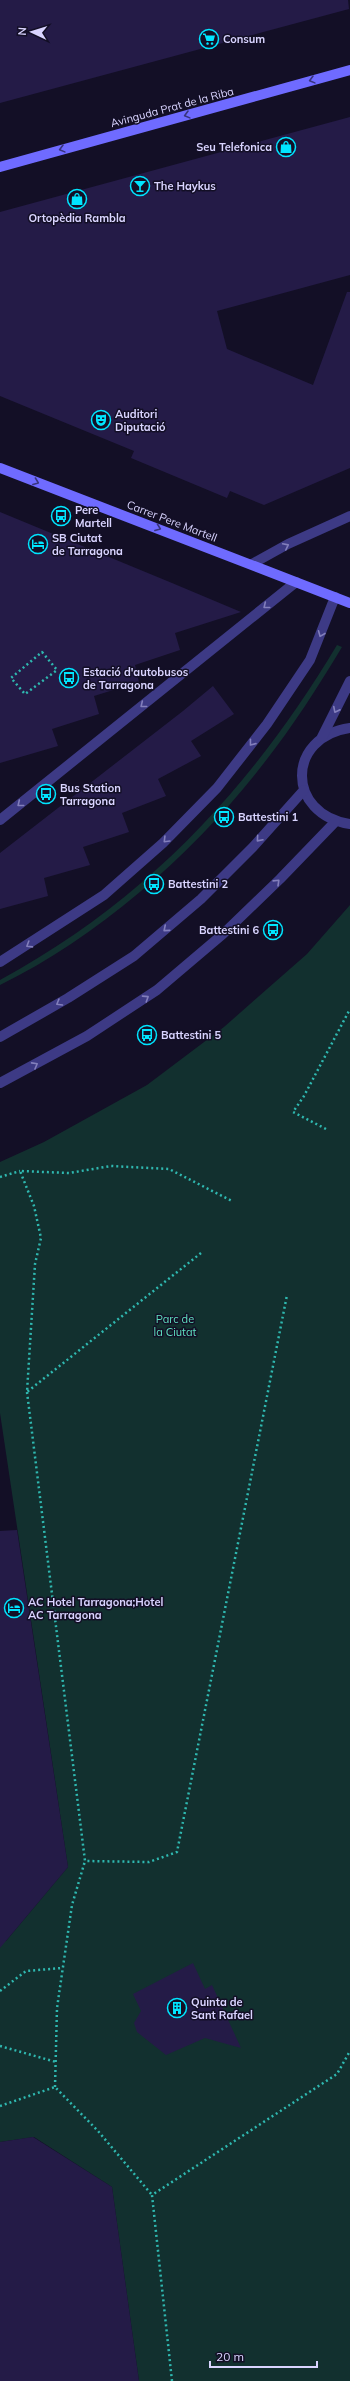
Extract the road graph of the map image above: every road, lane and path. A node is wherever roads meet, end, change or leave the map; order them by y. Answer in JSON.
{"nodes":[{"id":1,"x":350,"y":70,"type":"edge"},
{"id":2,"x":0,"y":167,"type":"edge"},
{"id":3,"x":0,"y":468,"type":"edge"},
{"id":4,"x":350,"y":516,"type":"edge"},
{"id":5,"x":252,"y":564,"type":"junction"},
{"id":6,"x":296,"y":582,"type":"junction"},
{"id":7,"x":335,"y":598,"type":"junction"},
{"id":8,"x":350,"y":603,"type":"edge"},
{"id":9,"x":350,"y":682,"type":"edge"},
{"id":10,"x":25,"y":694,"type":"joint"},
{"id":11,"x":350,"y":728,"type":"edge"},
{"id":12,"x":322,"y":737,"type":"junction"},
{"id":13,"x":304,"y":790,"type":"junction"},
{"id":14,"x":0,"y":820,"type":"edge"},
{"id":15,"x":335,"y":822,"type":"junction"},
{"id":16,"x":350,"y":824,"type":"edge"},
{"id":17,"x":0,"y":962,"type":"edge"},
{"id":18,"x":350,"y":1009,"type":"edge"},
{"id":19,"x":0,"y":1037,"type":"edge"},
{"id":20,"x":0,"y":1083,"type":"edge"},
{"id":21,"x":326,"y":1129,"type":"dead end"},
{"id":22,"x":20,"y":1171,"type":"junction"},
{"id":23,"x":0,"y":1177,"type":"edge"},
{"id":24,"x":232,"y":1201,"type":"dead end"},
{"id":25,"x":201,"y":1253,"type":"dead end"},
{"id":26,"x":288,"y":1295,"type":"dead end"},
{"id":27,"x":27,"y":1392,"type":"junction"},
{"id":28,"x":85,"y":1861,"type":"junction"},
{"id":29,"x":62,"y":1968,"type":"junction"},
{"id":30,"x":0,"y":1991,"type":"edge"},
{"id":31,"x":0,"y":2046,"type":"edge"},
{"id":32,"x":350,"y":2051,"type":"edge"},
{"id":33,"x":56,"y":2062,"type":"junction"},
{"id":34,"x":55,"y":2087,"type":"junction"},
{"id":35,"x":0,"y":2106,"type":"edge"},
{"id":36,"x":152,"y":2195,"type":"junction"},
{"id":37,"x":172,"y":2381,"type":"edge"}],
"edges":[{"from":1,"to":2,"type":"street","name":"Avinguda Prat de la Riba","one_way":true},
{"from":3,"to":5,"type":"street","name":"Carrer Pere Martell","one_way":true},
{"from":5,"to":4,"type":"street","one_way":true},
{"from":5,"to":6,"type":"street","name":"Carrer Pere Martell"},
{"from":6,"to":7,"type":"street","name":"Carrer Pere Martell"},
{"from":6,"to":14,"type":"street","one_way":true},
{"from":7,"to":8,"type":"street","name":"Carrer Pere Martell"},
{"from":7,"to":17,"type":"street","one_way":true},
{"from":9,"to":12,"type":"street","one_way":true},
{"from":10,"to":10,"type":"path"},
{"from":11,"to":12,"type":"street"},
{"from":12,"to":13,"type":"street"},
{"from":13,"to":15,"type":"street"},
{"from":13,"to":19,"type":"street","one_way":true},
{"from":15,"to":16,"type":"street"},
{"from":20,"to":15,"type":"street","one_way":true},
{"from":18,"to":21,"type":"path"},
{"from":22,"to":23,"type":"path"},
{"from":22,"to":24,"type":"path"},
{"from":22,"to":27,"type":"path"},
{"from":25,"to":27,"type":"path"},
{"from":26,"to":28,"type":"path"},
{"from":27,"to":28,"type":"path"},
{"from":28,"to":29,"type":"path"},
{"from":29,"to":30,"type":"path"},
{"from":29,"to":33,"type":"path"},
{"from":31,"to":33,"type":"path"},
{"from":32,"to":36,"type":"path"},
{"from":33,"to":34,"type":"path"},
{"from":34,"to":35,"type":"path"},
{"from":34,"to":36,"type":"path"},
{"from":36,"to":37,"type":"path"}]}
